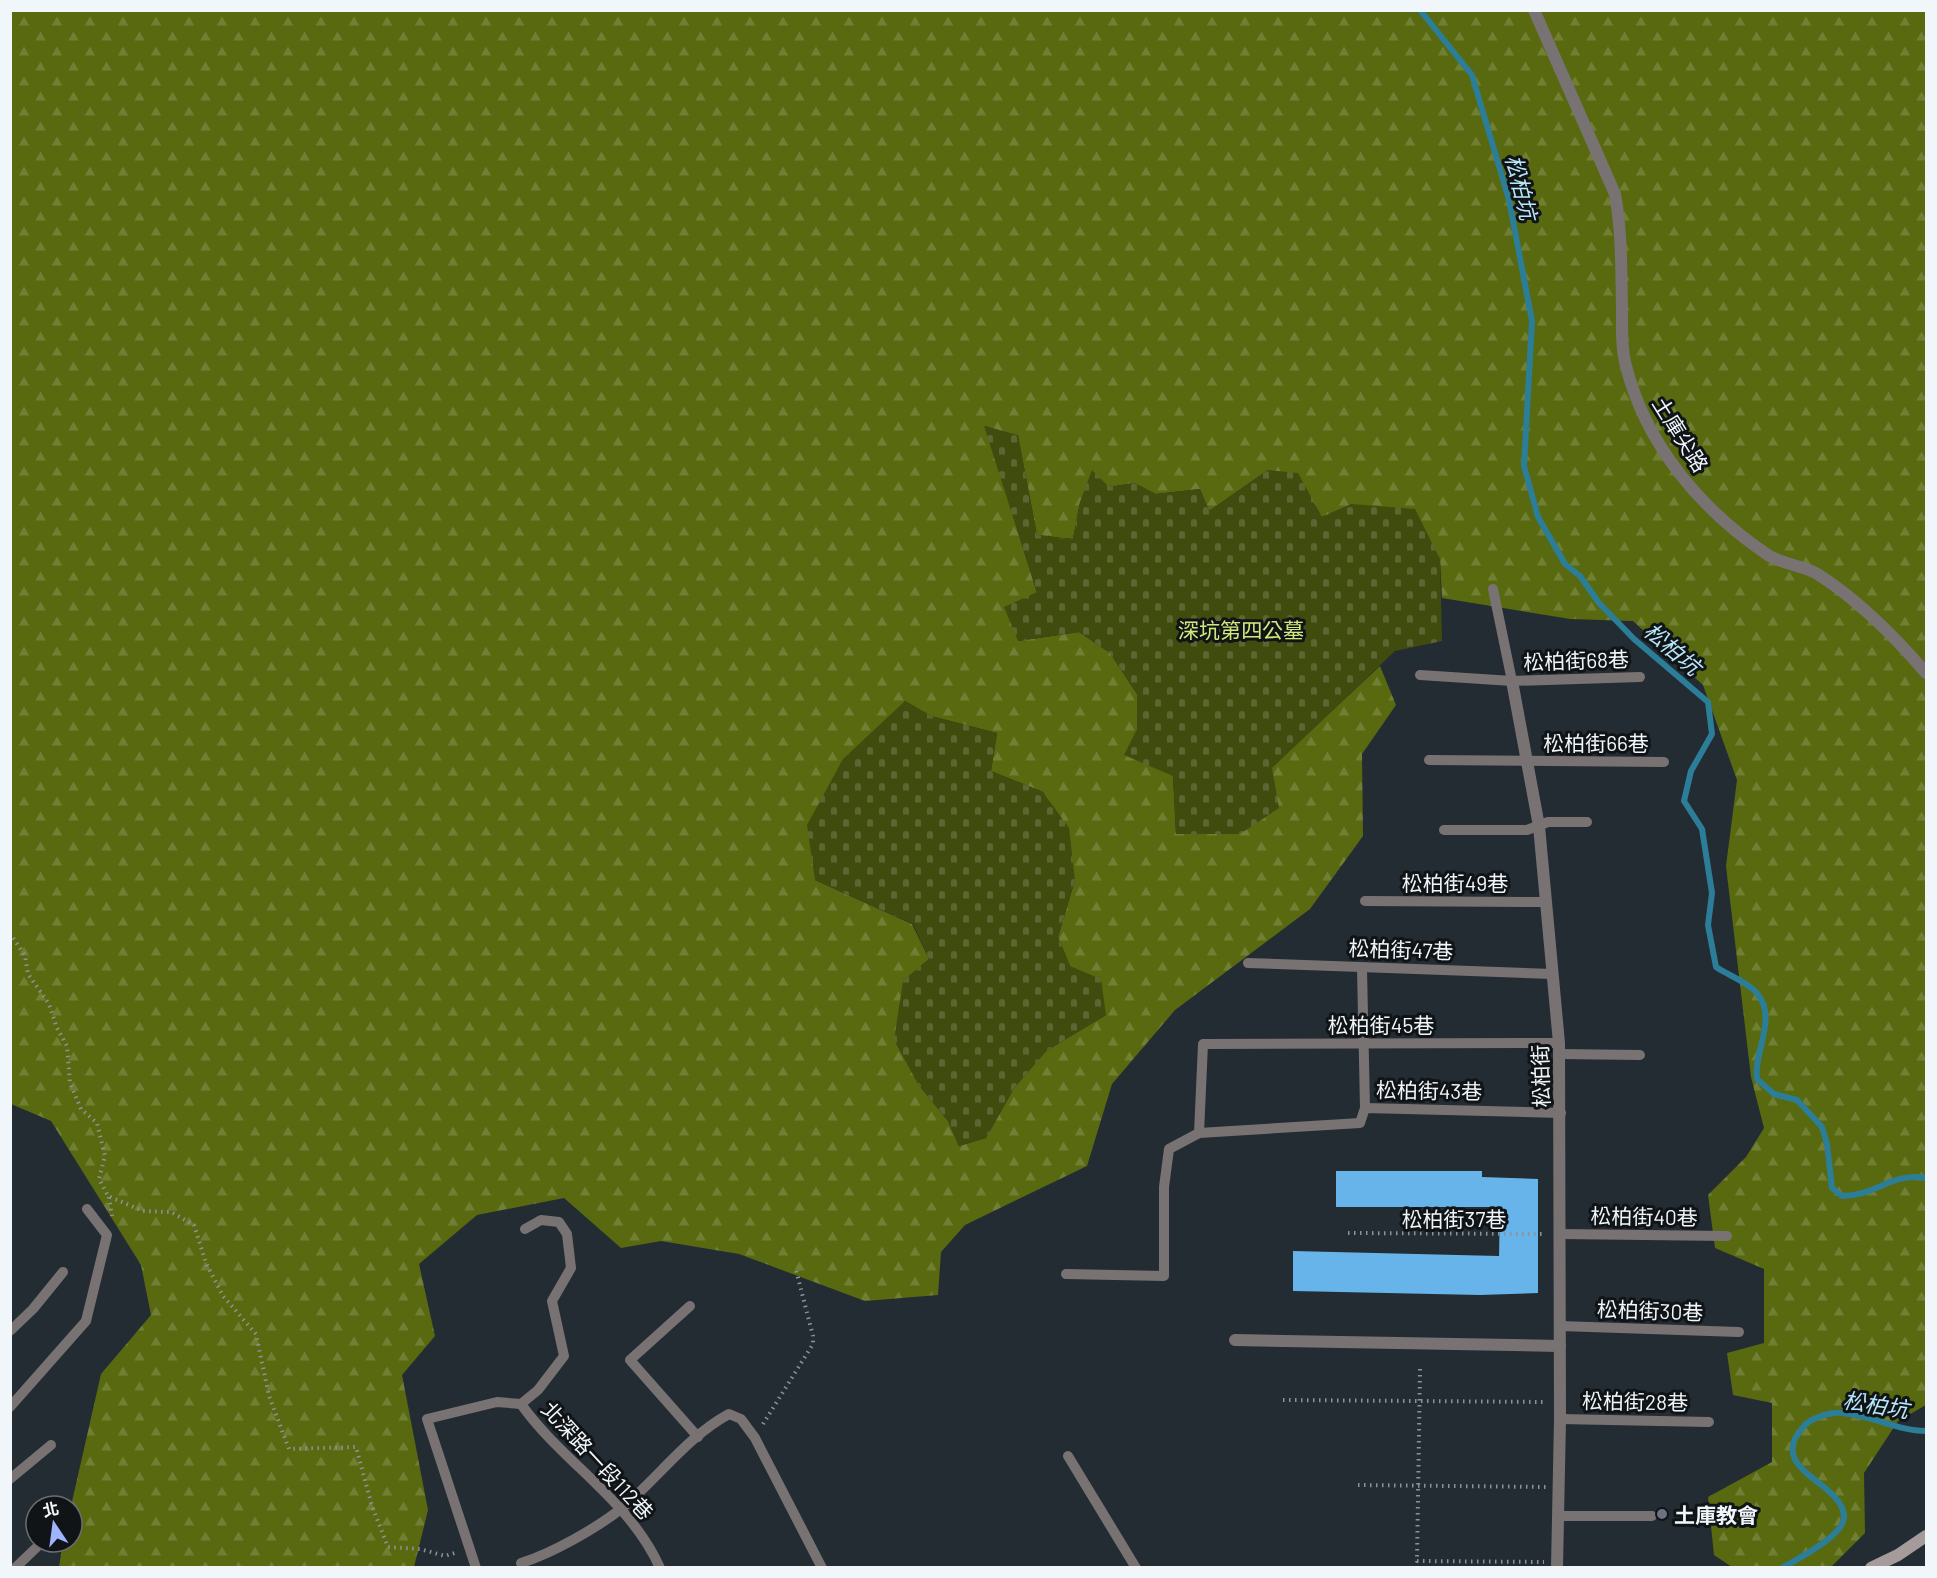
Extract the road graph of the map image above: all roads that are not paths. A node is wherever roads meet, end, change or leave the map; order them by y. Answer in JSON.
{"nodes":[{"id":1,"x":1534,"y":10,"type":"edge"},
{"id":2,"x":1493,"y":589,"type":"dead end"},
{"id":3,"x":1926,"y":673,"type":"edge"},
{"id":4,"x":1420,"y":675,"type":"dead end"},
{"id":5,"x":1640,"y":677,"type":"dead end"},
{"id":6,"x":1512,"y":681,"type":"junction"},
{"id":7,"x":1429,"y":760,"type":"dead end"},
{"id":8,"x":1529,"y":761,"type":"junction"},
{"id":9,"x":1664,"y":762,"type":"dead end"},
{"id":10,"x":1587,"y":822,"type":"dead end"},
{"id":11,"x":1539,"y":826,"type":"junction"},
{"id":12,"x":1443,"y":830,"type":"dead end"},
{"id":13,"x":1365,"y":901,"type":"dead end"},
{"id":14,"x":1544,"y":902,"type":"junction"},
{"id":15,"x":1248,"y":963,"type":"dead end"},
{"id":16,"x":1362,"y":968,"type":"junction"},
{"id":17,"x":1552,"y":974,"type":"junction"},
{"id":18,"x":1364,"y":1043,"type":"junction"},
{"id":19,"x":1559,"y":1049,"type":"junction"},
{"id":20,"x":1640,"y":1055,"type":"dead end"},
{"id":21,"x":1365,"y":1108,"type":"junction"},
{"id":22,"x":1561,"y":1113,"type":"junction"},
{"id":23,"x":1199,"y":1133,"type":"junction"},
{"id":24,"x":87,"y":1209,"type":"dead end"},
{"id":25,"x":525,"y":1229,"type":"dead end"},
{"id":26,"x":1560,"y":1234,"type":"junction"},
{"id":27,"x":1727,"y":1236,"type":"dead end"},
{"id":28,"x":63,"y":1272,"type":"dead end"},
{"id":29,"x":1066,"y":1274,"type":"dead end"},
{"id":30,"x":690,"y":1306,"type":"dead end"},
{"id":31,"x":1560,"y":1326,"type":"junction"},
{"id":32,"x":10,"y":1331,"type":"edge"},
{"id":33,"x":1739,"y":1332,"type":"dead end"},
{"id":34,"x":1235,"y":1340,"type":"dead end"},
{"id":35,"x":1560,"y":1346,"type":"junction"},
{"id":36,"x":521,"y":1404,"type":"junction"},
{"id":37,"x":10,"y":1407,"type":"edge"},
{"id":38,"x":1560,"y":1419,"type":"junction"},
{"id":39,"x":1709,"y":1422,"type":"dead end"},
{"id":40,"x":698,"y":1437,"type":"junction"},
{"id":41,"x":51,"y":1444,"type":"dead end"},
{"id":42,"x":1068,"y":1456,"type":"dead end"},
{"id":43,"x":10,"y":1479,"type":"edge"},
{"id":44,"x":620,"y":1509,"type":"junction"},
{"id":45,"x":1558,"y":1515,"type":"junction"},
{"id":46,"x":1652,"y":1516,"type":"dead end"},
{"id":47,"x":1926,"y":1536,"type":"edge"},
{"id":48,"x":30,"y":1554,"type":"edge"},
{"id":49,"x":521,"y":1563,"type":"dead end"},
{"id":50,"x":1557,"y":1565,"type":"edge"},
{"id":51,"x":15,"y":1568,"type":"edge"},
{"id":52,"x":476,"y":1568,"type":"edge"},
{"id":53,"x":660,"y":1568,"type":"edge"},
{"id":54,"x":822,"y":1568,"type":"edge"},
{"id":55,"x":1136,"y":1568,"type":"edge"},
{"id":56,"x":1871,"y":1568,"type":"edge"}],
"edges":[{"from":1,"to":3,"type":"street","name":"土庫尖路"},
{"from":2,"to":6,"type":"lane","name":"松柏街"},
{"from":4,"to":6,"type":"lane","name":"松柏街68巷"},
{"from":5,"to":6,"type":"lane","name":"松柏街68巷"},
{"from":6,"to":8,"type":"street","name":"松柏街"},
{"from":7,"to":8,"type":"lane","name":"松柏街66巷"},
{"from":8,"to":9,"type":"lane","name":"松柏街66巷"},
{"from":8,"to":11,"type":"street","name":"松柏街"},
{"from":10,"to":11,"type":"lane"},
{"from":11,"to":12,"type":"lane"},
{"from":11,"to":14,"type":"street","name":"松柏街"},
{"from":13,"to":14,"type":"lane","name":"松柏街49巷"},
{"from":14,"to":17,"type":"street","name":"松柏街"},
{"from":15,"to":16,"type":"lane","name":"松柏街47巷"},
{"from":16,"to":17,"type":"lane","name":"松柏街47巷"},
{"from":16,"to":18,"type":"lane"},
{"from":17,"to":19,"type":"street","name":"松柏街"},
{"from":18,"to":19,"type":"lane","name":"松柏街45巷"},
{"from":18,"to":21,"type":"lane"},
{"from":18,"to":23,"type":"lane","name":"松柏街45巷"},
{"from":19,"to":20,"type":"lane","name":"松柏街45巷"},
{"from":19,"to":22,"type":"street","name":"松柏街"},
{"from":21,"to":22,"type":"lane","name":"松柏街43巷"},
{"from":21,"to":23,"type":"lane","name":"松柏街43巷"},
{"from":22,"to":26,"type":"street","name":"松柏街"},
{"from":23,"to":29,"type":"lane"},
{"from":24,"to":37,"type":"lane"},
{"from":25,"to":36,"type":"lane","name":"北深路一段112巷"},
{"from":26,"to":27,"type":"lane","name":"松柏街40巷"},
{"from":26,"to":31,"type":"street","name":"松柏街"},
{"from":28,"to":32,"type":"lane"},
{"from":30,"to":40,"type":"lane"},
{"from":31,"to":33,"type":"lane","name":"松柏街30巷"},
{"from":31,"to":35,"type":"street","name":"松柏街"},
{"from":34,"to":35,"type":"street"},
{"from":35,"to":38,"type":"street","name":"松柏街"},
{"from":36,"to":44,"type":"lane","name":"北深路一段112巷"},
{"from":36,"to":52,"type":"lane"},
{"from":38,"to":39,"type":"lane","name":"松柏街28巷"},
{"from":38,"to":45,"type":"street","name":"松柏街"},
{"from":40,"to":44,"type":"lane"},
{"from":40,"to":54,"type":"lane"},
{"from":41,"to":43,"type":"lane"},
{"from":42,"to":55,"type":"lane"},
{"from":44,"to":49,"type":"lane"},
{"from":44,"to":53,"type":"lane","name":"北深路一段112巷"},
{"from":45,"to":46,"type":"lane"},
{"from":45,"to":50,"type":"street","name":"松柏街"},
{"from":47,"to":56,"type":"main road"},
{"from":48,"to":51,"type":"lane"}]}
